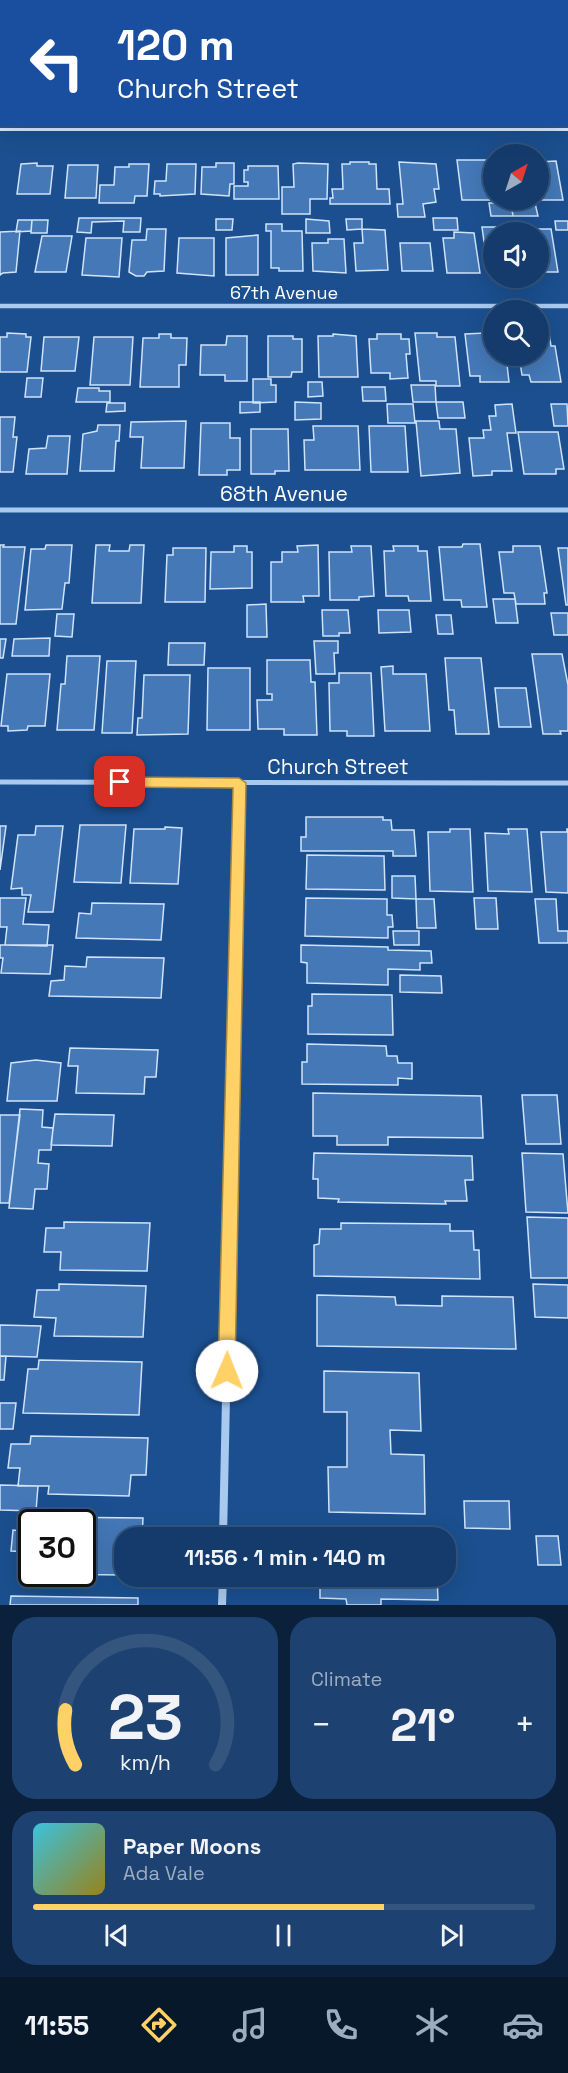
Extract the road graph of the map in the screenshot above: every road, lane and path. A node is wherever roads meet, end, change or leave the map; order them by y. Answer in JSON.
{"nodes":[{"id":1,"x":0,"y":128,"type":"edge"},
{"id":2,"x":568,"y":128,"type":"edge"},
{"id":3,"x":0,"y":306,"type":"edge"},
{"id":4,"x":568,"y":306,"type":"edge"},
{"id":5,"x":0,"y":510,"type":"edge"},
{"id":6,"x":568,"y":510,"type":"edge"},
{"id":7,"x":0,"y":782,"type":"edge"},
{"id":8,"x":239,"y":783,"type":"junction"},
{"id":9,"x":568,"y":783,"type":"edge"},
{"id":10,"x":223,"y":1527,"type":"edge"},
{"id":11,"x":223,"y":1587,"type":"edge"},
{"id":12,"x":222,"y":1605,"type":"edge"}],
"edges":[{"from":1,"to":2,"type":"street"},
{"from":3,"to":4,"type":"street","name":"67th Avenue"},
{"from":5,"to":6,"type":"street","name":"68th Avenue"},
{"from":7,"to":8,"type":"street","name":"Church Street"},
{"from":8,"to":9,"type":"street","name":"Church Street"},
{"from":8,"to":10,"type":"street"},
{"from":11,"to":12,"type":"street"}]}
